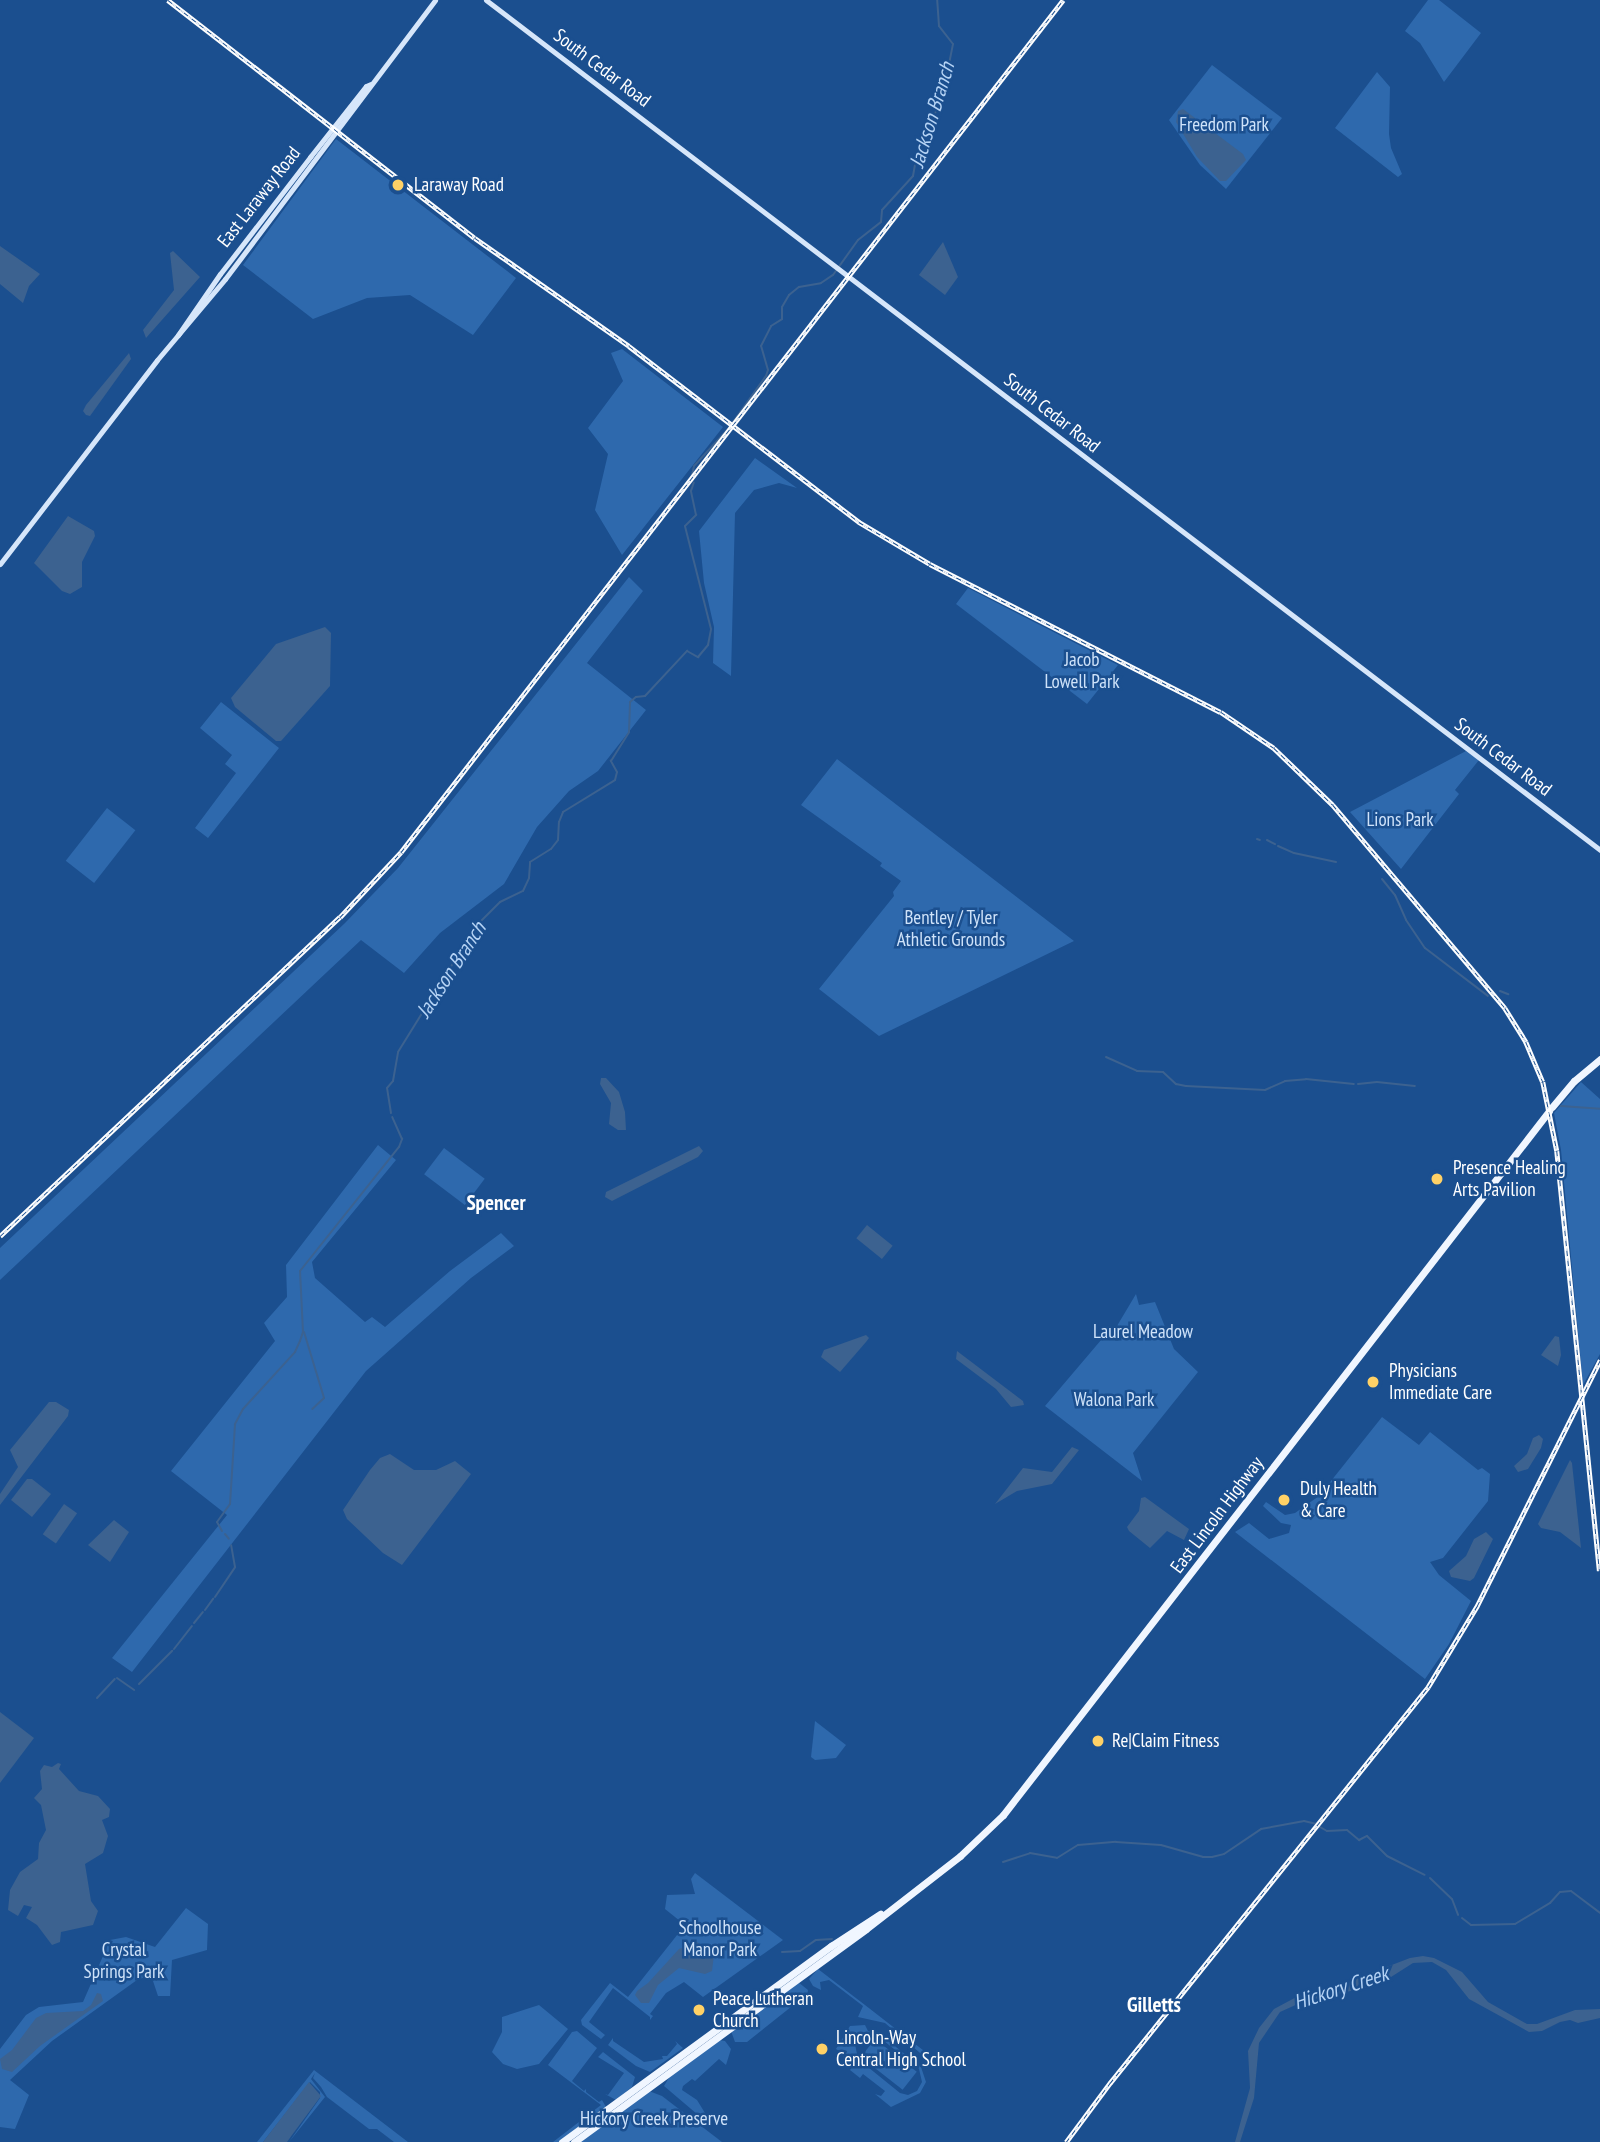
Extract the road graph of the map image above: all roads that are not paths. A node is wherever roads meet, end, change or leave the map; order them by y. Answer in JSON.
{"nodes":[{"id":1,"x":435,"y":0,"type":"edge"},
{"id":2,"x":486,"y":0,"type":"edge"},
{"id":3,"x":0,"y":564,"type":"edge"},
{"id":4,"x":1600,"y":850,"type":"edge"},
{"id":5,"x":1600,"y":1059,"type":"edge"},
{"id":6,"x":650,"y":2083,"type":"junction"},
{"id":7,"x":562,"y":2142,"type":"edge"},
{"id":8,"x":574,"y":2142,"type":"edge"}],
"edges":[{"from":1,"to":3,"type":"main road","name":"East Laraway Road"},
{"from":2,"to":4,"type":"main road","name":"South Cedar Road"},
{"from":5,"to":6,"type":"main road","name":"East Lincoln Highway"},
{"from":6,"to":7,"type":"main road"},
{"from":6,"to":8,"type":"main road"}]}
